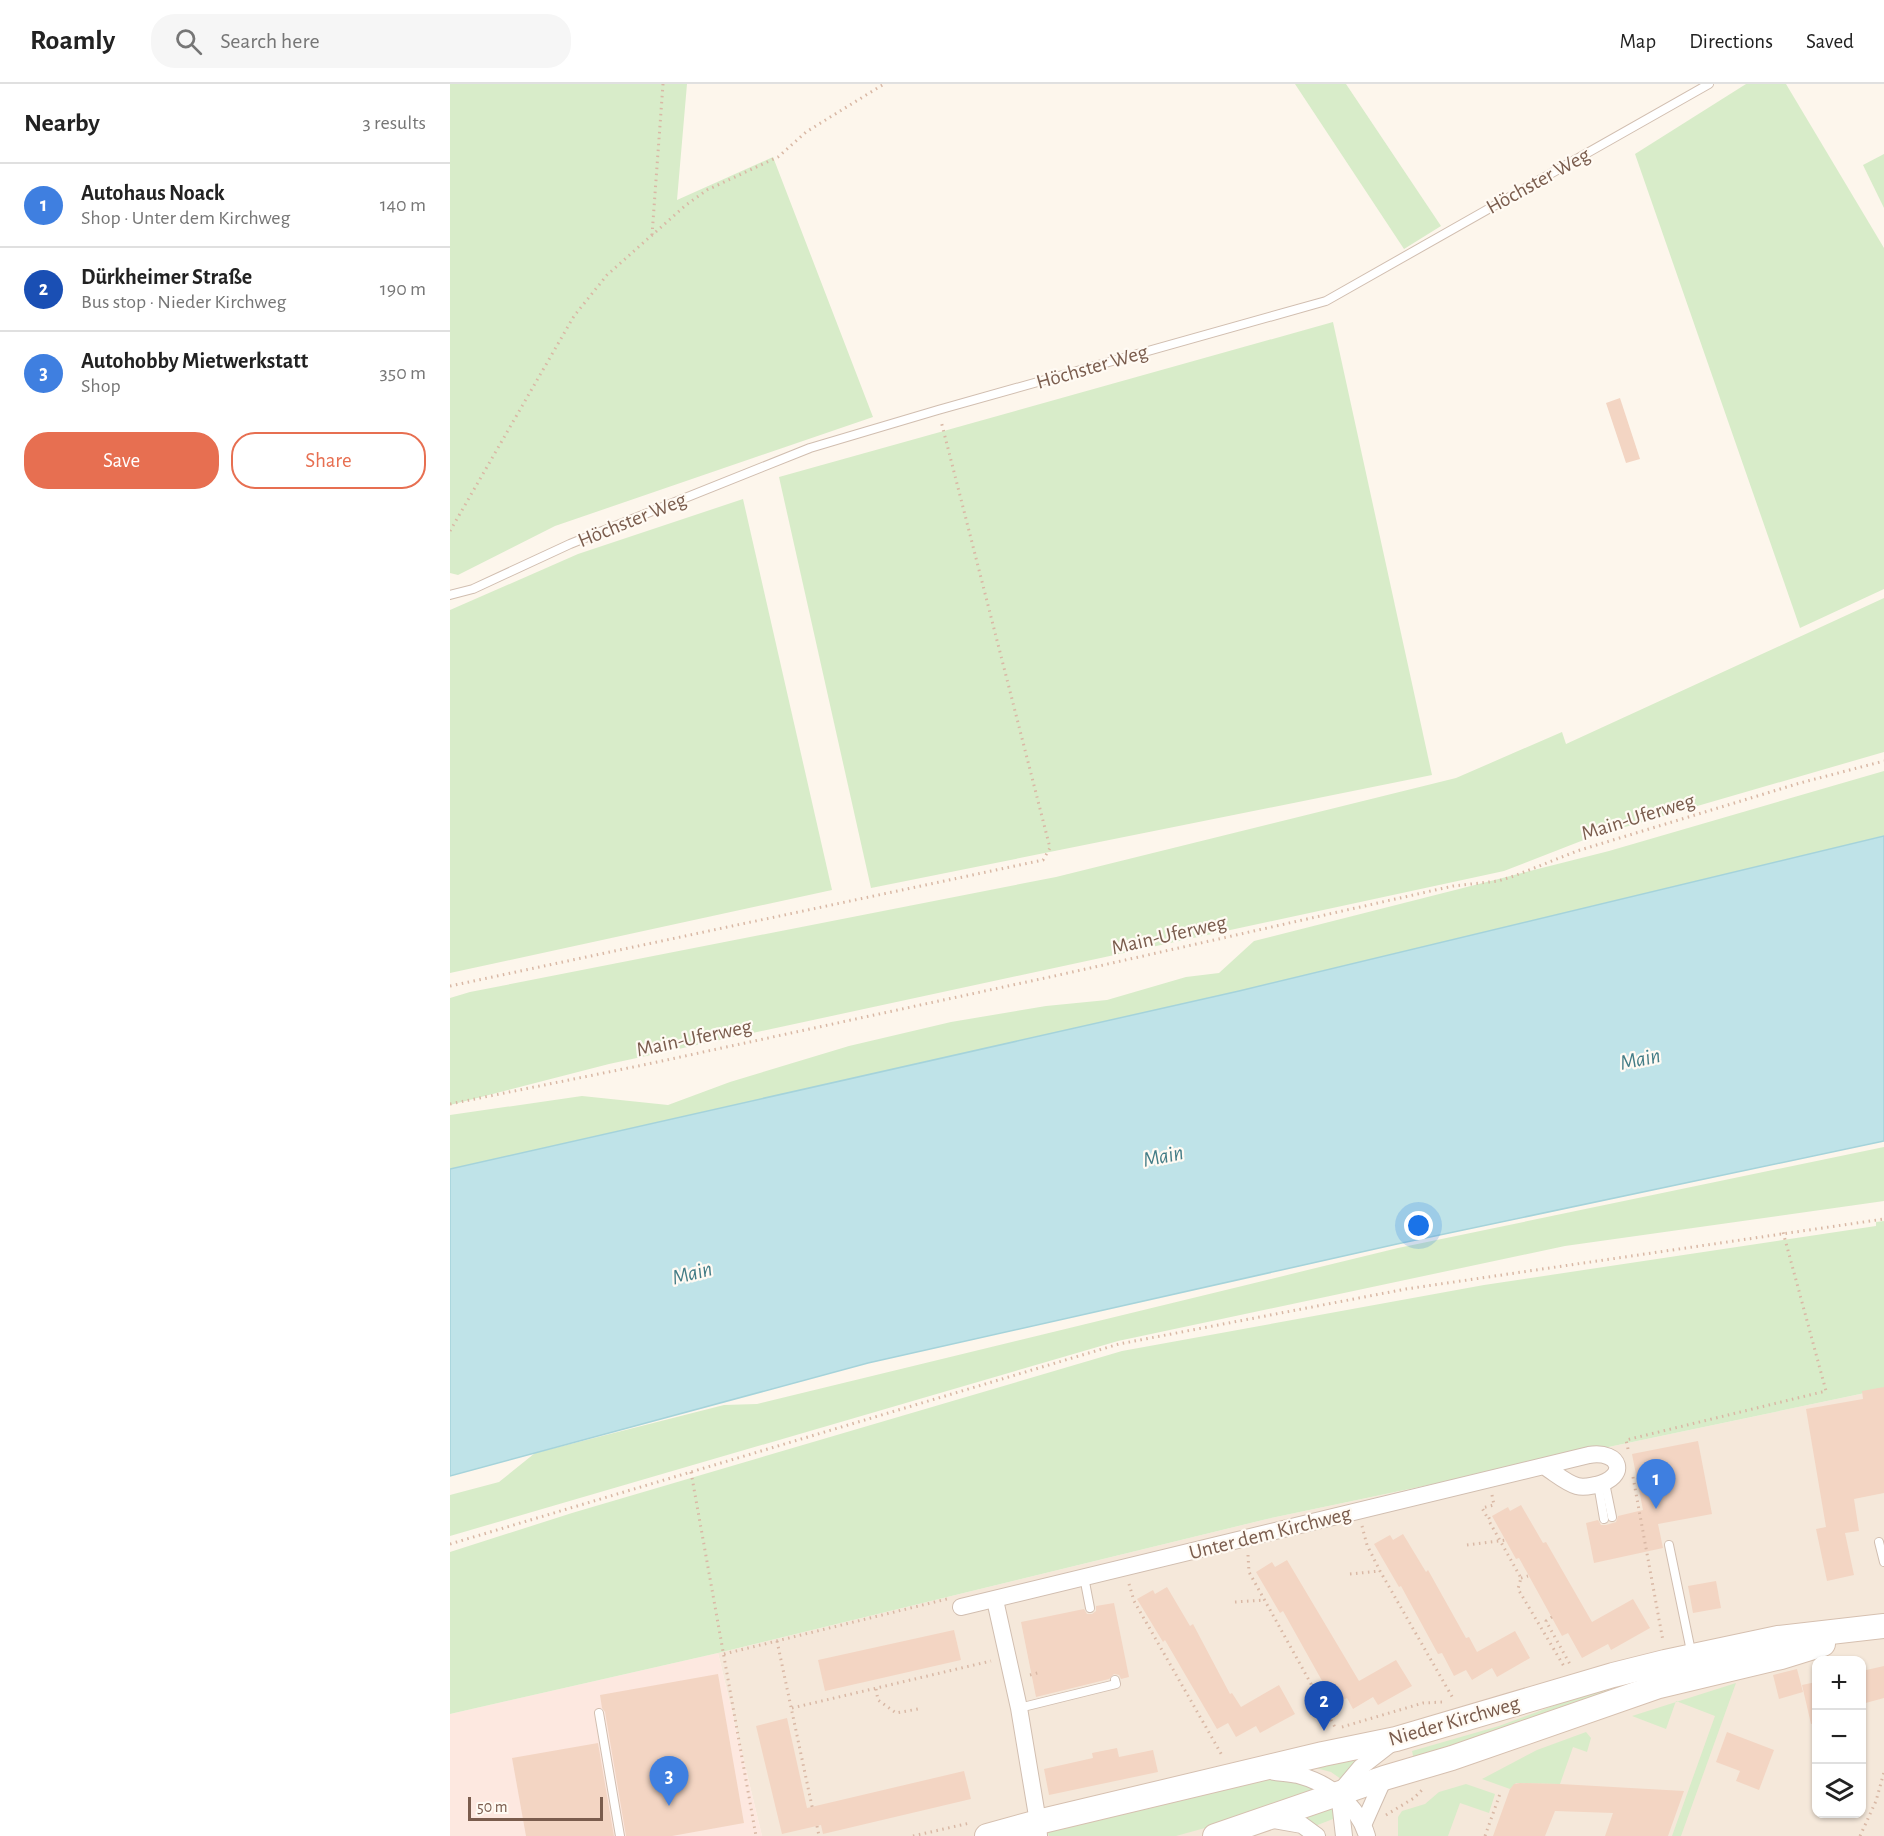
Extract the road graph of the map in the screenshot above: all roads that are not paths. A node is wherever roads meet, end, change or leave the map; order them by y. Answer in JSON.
{"nodes":[{"id":1,"x":1710,"y":84,"type":"edge"},
{"id":2,"x":450,"y":596,"type":"edge"},
{"id":3,"x":1545,"y":1467,"type":"junction"},
{"id":4,"x":1602,"y":1484,"type":"junction"},
{"id":5,"x":1608,"y":1518,"type":"dead end"},
{"id":6,"x":1879,"y":1542,"type":"dead end"},
{"id":7,"x":1669,"y":1545,"type":"dead end"},
{"id":8,"x":1884,"y":1562,"type":"edge"},
{"id":9,"x":1084,"y":1577,"type":"junction"},
{"id":10,"x":994,"y":1600,"type":"junction"},
{"id":11,"x":961,"y":1607,"type":"road end"},
{"id":12,"x":1090,"y":1608,"type":"dead end"},
{"id":13,"x":1877,"y":1628,"type":"edge"},
{"id":14,"x":1692,"y":1656,"type":"junction"},
{"id":15,"x":1115,"y":1680,"type":"dead end"},
{"id":16,"x":1617,"y":1687,"type":"junction"},
{"id":17,"x":1019,"y":1708,"type":"junction"},
{"id":18,"x":598,"y":1713,"type":"dead end"},
{"id":19,"x":1396,"y":1739,"type":"junction"},
{"id":20,"x":1260,"y":1770,"type":"junction"},
{"id":21,"x":1384,"y":1778,"type":"junction"},
{"id":22,"x":1338,"y":1793,"type":"junction"},
{"id":23,"x":1264,"y":1818,"type":"junction"},
{"id":24,"x":1365,"y":1830,"type":"edge"},
{"id":25,"x":1034,"y":1831,"type":"edge"},
{"id":26,"x":993,"y":1835,"type":"edge"},
{"id":27,"x":620,"y":1836,"type":"edge"},
{"id":28,"x":1215,"y":1836,"type":"edge"},
{"id":29,"x":1317,"y":1836,"type":"edge"},
{"id":30,"x":1344,"y":1836,"type":"edge"}],
"edges":[{"from":1,"to":2,"type":"lane","name":"Höchster Weg"},
{"from":3,"to":4,"type":"street"},
{"from":3,"to":4,"type":"street","name":"Unter dem Kirchweg"},
{"from":3,"to":9,"type":"street","name":"Unter dem Kirchweg"},
{"from":4,"to":5,"type":"lane"},
{"from":6,"to":8,"type":"lane"},
{"from":7,"to":14,"type":"lane"},
{"from":9,"to":10,"type":"street","name":"Unter dem Kirchweg"},
{"from":9,"to":12,"type":"lane"},
{"from":10,"to":11,"type":"street","name":"Unter dem Kirchweg"},
{"from":10,"to":17,"type":"street"},
{"from":13,"to":14,"type":"main road","name":"Nieder Kirchweg"},
{"from":13,"to":16,"type":"main road","name":"Nieder Kirchweg"},
{"from":14,"to":16,"type":"main road","name":"Nieder Kirchweg"},
{"from":15,"to":17,"type":"lane"},
{"from":16,"to":19,"type":"main road","name":"Nieder Kirchweg"},
{"from":16,"to":21,"type":"main road","name":"Nieder Kirchweg"},
{"from":17,"to":25,"type":"street"},
{"from":18,"to":27,"type":"lane"},
{"from":19,"to":20,"type":"main road","name":"Nieder Kirchweg"},
{"from":19,"to":22,"type":"street"},
{"from":20,"to":22,"type":"street"},
{"from":20,"to":25,"type":"main road","name":"Nieder Kirchweg"},
{"from":21,"to":22,"type":"main road","name":"Nieder Kirchweg"},
{"from":21,"to":24,"type":"street"},
{"from":22,"to":23,"type":"main road","name":"Nieder Kirchweg"},
{"from":22,"to":24,"type":"street"},
{"from":22,"to":30,"type":"street"},
{"from":23,"to":28,"type":"main road","name":"Nieder Kirchweg"},
{"from":23,"to":29,"type":"street"},
{"from":25,"to":26,"type":"main road","name":"Nieder Kirchweg"}]}
